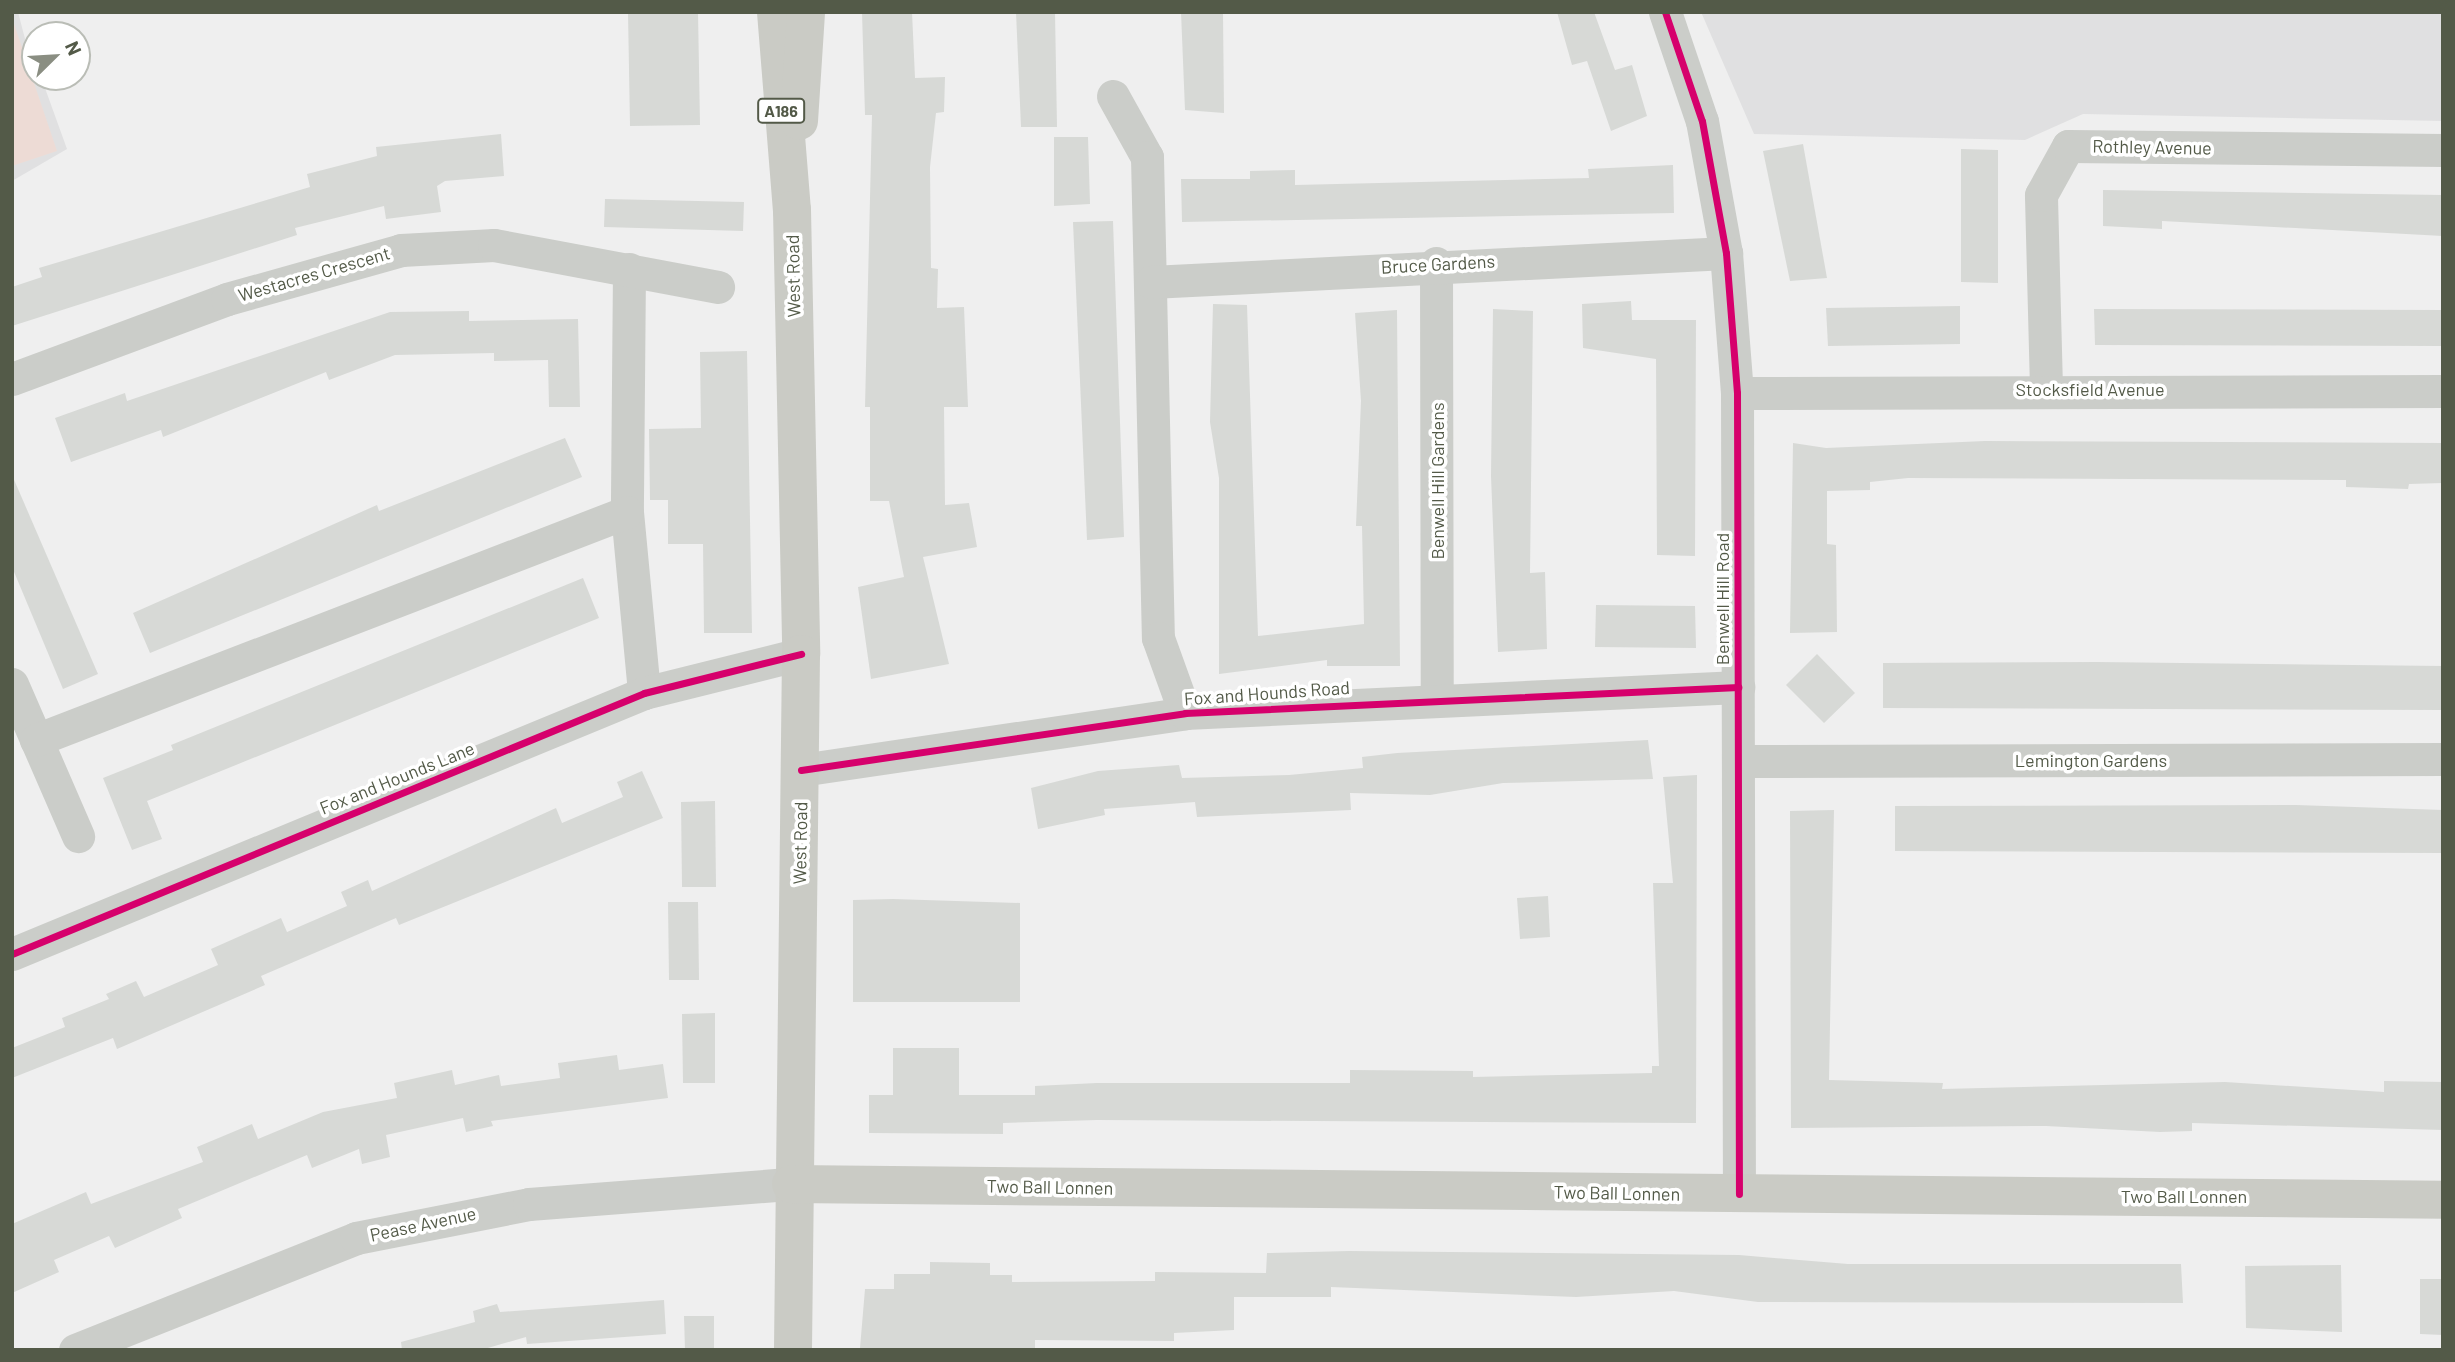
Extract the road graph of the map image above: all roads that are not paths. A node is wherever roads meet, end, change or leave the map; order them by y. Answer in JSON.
{"nodes":[{"id":1,"x":776,"y":12,"type":"edge"},
{"id":2,"x":806,"y":12,"type":"edge"},
{"id":3,"x":1665,"y":12,"type":"edge"},
{"id":4,"x":1113,"y":96,"type":"dead end"},
{"id":5,"x":2443,"y":150,"type":"edge"},
{"id":6,"x":792,"y":210,"type":"junction"},
{"id":7,"x":1726,"y":253,"type":"junction"},
{"id":8,"x":1436,"y":263,"type":"junction"},
{"id":9,"x":629,"y":270,"type":"junction"},
{"id":10,"x":1151,"y":282,"type":"junction"},
{"id":11,"x":718,"y":287,"type":"dead end"},
{"id":12,"x":12,"y":379,"type":"edge"},
{"id":13,"x":2046,"y":388,"type":"junction"},
{"id":14,"x":2443,"y":391,"type":"edge"},
{"id":15,"x":1737,"y":393,"type":"junction"},
{"id":16,"x":627,"y":512,"type":"junction"},
{"id":17,"x":801,"y":654,"type":"junction"},
{"id":18,"x":12,"y":684,"type":"edge"},
{"id":19,"x":1738,"y":687,"type":"junction"},
{"id":20,"x":644,"y":693,"type":"junction"},
{"id":21,"x":1437,"y":699,"type":"junction"},
{"id":22,"x":1185,"y":713,"type":"junction"},
{"id":23,"x":36,"y":740,"type":"junction"},
{"id":24,"x":2443,"y":760,"type":"edge"},
{"id":25,"x":1738,"y":761,"type":"junction"},
{"id":26,"x":802,"y":770,"type":"junction"},
{"id":27,"x":78,"y":836,"type":"dead end"},
{"id":28,"x":12,"y":954,"type":"edge"},
{"id":29,"x":791,"y":1184,"type":"junction"},
{"id":30,"x":1740,"y":1195,"type":"junction"},
{"id":31,"x":2443,"y":1200,"type":"edge"},
{"id":32,"x":75,"y":1350,"type":"edge"},
{"id":33,"x":793,"y":1350,"type":"edge"}],
"edges":[{"from":1,"to":6,"type":"main road","name":"West Road","number":"A186"},
{"from":2,"to":6,"type":"main road","name":"West Road","number":"A186"},
{"from":3,"to":7,"type":"street","name":"Benwell Hill Road"},
{"from":4,"to":10,"type":"street"},
{"from":5,"to":13,"type":"street","name":"Rothley Avenue"},
{"from":6,"to":17,"type":"main road","name":"West Road","number":"A186"},
{"from":7,"to":8,"type":"street","name":"Bruce Gardens"},
{"from":7,"to":15,"type":"street","name":"Benwell Hill Road"},
{"from":8,"to":10,"type":"street","name":"Bruce Gardens"},
{"from":8,"to":21,"type":"street","name":"Benwell Hill Gardens"},
{"from":9,"to":11,"type":"street","name":"Westacres Crescent"},
{"from":9,"to":12,"type":"street","name":"Westacres Crescent"},
{"from":9,"to":16,"type":"street"},
{"from":10,"to":22,"type":"street"},
{"from":13,"to":14,"type":"street","name":"Stocksfield Avenue"},
{"from":13,"to":15,"type":"street","name":"Stocksfield Avenue"},
{"from":15,"to":19,"type":"street","name":"Benwell Hill Road"},
{"from":16,"to":20,"type":"street"},
{"from":16,"to":23,"type":"street"},
{"from":17,"to":20,"type":"street","name":"Fox and Hounds Lane"},
{"from":17,"to":26,"type":"main road","name":"West Road","number":"A186"},
{"from":18,"to":23,"type":"street"},
{"from":19,"to":21,"type":"street","name":"Fox and Hounds Road"},
{"from":19,"to":25,"type":"street","name":"Benwell Hill Road"},
{"from":20,"to":28,"type":"street","name":"Fox and Hounds Lane"},
{"from":21,"to":22,"type":"street","name":"Fox and Hounds Road"},
{"from":22,"to":26,"type":"street","name":"Fox and Hounds Road"},
{"from":23,"to":27,"type":"street"},
{"from":24,"to":25,"type":"street","name":"Lemington Gardens"},
{"from":25,"to":30,"type":"street","name":"Benwell Hill Road"},
{"from":26,"to":29,"type":"main road","name":"West Road","number":"A186"},
{"from":29,"to":30,"type":"main road","name":"Two Ball Lonnen"},
{"from":29,"to":32,"type":"street","name":"Pease Avenue"},
{"from":29,"to":33,"type":"main road","name":"West Road","number":"A186"},
{"from":30,"to":31,"type":"main road","name":"Two Ball Lonnen"}]}
